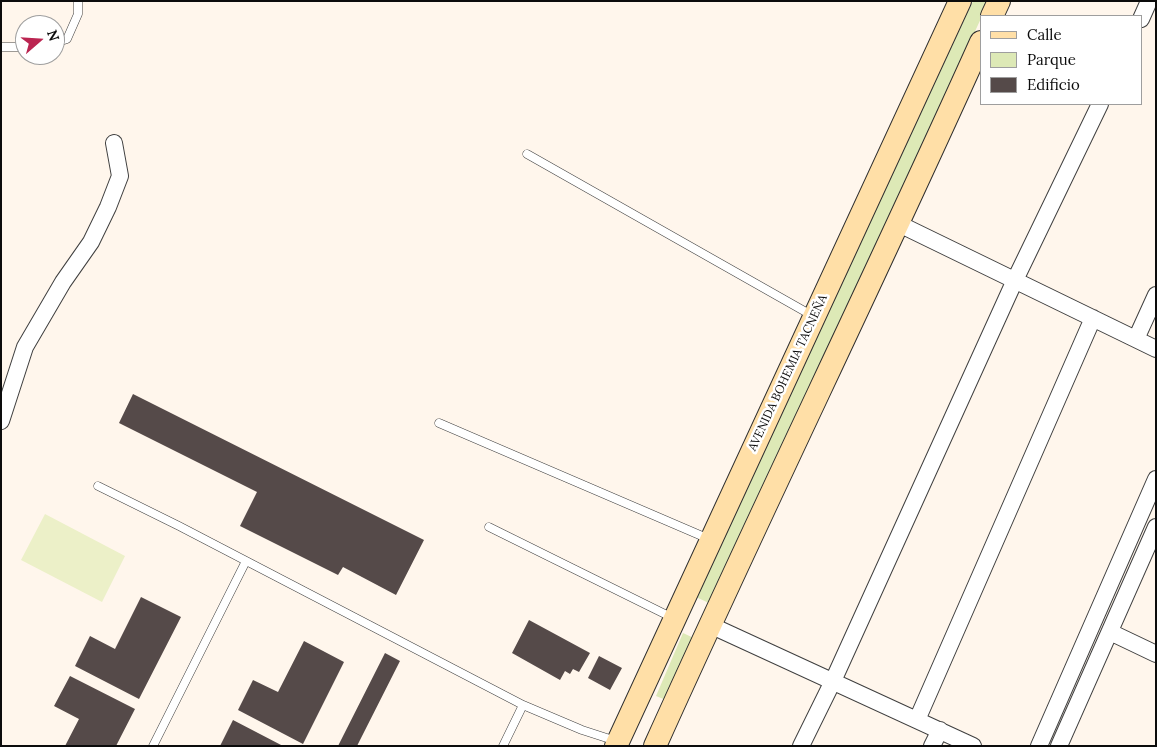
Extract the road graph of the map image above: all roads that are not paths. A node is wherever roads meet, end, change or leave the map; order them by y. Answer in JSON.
{"nodes":[{"id":1,"x":78,"y":1,"type":"edge"},
{"id":2,"x":960,"y":1,"type":"edge"},
{"id":3,"x":999,"y":1,"type":"edge"},
{"id":4,"x":1149,"y":1,"type":"edge"},
{"id":5,"x":992,"y":15,"type":"edge"},
{"id":6,"x":1142,"y":17,"type":"edge"},
{"id":7,"x":65,"y":40,"type":"edge"},
{"id":8,"x":980,"y":44,"type":"edge"},
{"id":9,"x":1,"y":47,"type":"edge"},
{"id":10,"x":15,"y":47,"type":"edge"},
{"id":11,"x":1100,"y":105,"type":"edge"},
{"id":12,"x":114,"y":143,"type":"dead end"},
{"id":13,"x":526,"y":154,"type":"dead end"},
{"id":14,"x":899,"y":224,"type":"junction"},
{"id":15,"x":1015,"y":280,"type":"junction"},
{"id":16,"x":1156,"y":295,"type":"edge"},
{"id":17,"x":814,"y":317,"type":"junction"},
{"id":18,"x":1093,"y":318,"type":"junction"},
{"id":19,"x":1136,"y":339,"type":"junction"},
{"id":20,"x":1156,"y":349,"type":"edge"},
{"id":21,"x":1,"y":420,"type":"edge"},
{"id":22,"x":439,"y":423,"type":"dead end"},
{"id":23,"x":1156,"y":479,"type":"edge"},
{"id":24,"x":98,"y":486,"type":"dead end"},
{"id":25,"x":489,"y":527,"type":"dead end"},
{"id":26,"x":1156,"y":527,"type":"edge"},
{"id":27,"x":711,"y":540,"type":"junction"},
{"id":28,"x":246,"y":561,"type":"junction"},
{"id":29,"x":674,"y":619,"type":"junction"},
{"id":30,"x":710,"y":625,"type":"junction"},
{"id":31,"x":1110,"y":632,"type":"junction"},
{"id":32,"x":1156,"y":654,"type":"edge"},
{"id":33,"x":833,"y":681,"type":"junction"},
{"id":34,"x":522,"y":705,"type":"junction"},
{"id":35,"x":917,"y":720,"type":"junction"},
{"id":36,"x":940,"y":730,"type":"junction"},
{"id":37,"x":616,"y":744,"type":"edge"},
{"id":38,"x":153,"y":746,"type":"edge"},
{"id":39,"x":502,"y":746,"type":"edge"},
{"id":40,"x":655,"y":746,"type":"edge"},
{"id":41,"x":801,"y":746,"type":"edge"},
{"id":42,"x":932,"y":746,"type":"edge"},
{"id":43,"x":973,"y":746,"type":"edge"},
{"id":44,"x":1039,"y":746,"type":"edge"},
{"id":45,"x":1059,"y":746,"type":"edge"}],
"edges":[{"from":1,"to":7,"type":"lane"},
{"from":2,"to":17,"type":"main road","name":"AVENIDA BOHEMIA TACNEÑA"},
{"from":3,"to":5,"type":"main road"},
{"from":4,"to":6,"type":"street"},
{"from":8,"to":14,"type":"main road"},
{"from":9,"to":10,"type":"lane"},
{"from":11,"to":15,"type":"street"},
{"from":12,"to":21,"type":"street"},
{"from":13,"to":17,"type":"lane"},
{"from":14,"to":15,"type":"street"},
{"from":14,"to":30,"type":"main road"},
{"from":15,"to":18,"type":"street"},
{"from":15,"to":33,"type":"street"},
{"from":16,"to":19,"type":"street"},
{"from":17,"to":27,"type":"main road","name":"AVENIDA BOHEMIA TACNEÑA"},
{"from":18,"to":19,"type":"street"},
{"from":18,"to":35,"type":"street"},
{"from":19,"to":20,"type":"street"},
{"from":22,"to":27,"type":"lane"},
{"from":23,"to":44,"type":"street"},
{"from":24,"to":28,"type":"lane"},
{"from":25,"to":29,"type":"lane"},
{"from":26,"to":31,"type":"street"},
{"from":27,"to":29,"type":"main road","name":"AVENIDA BOHEMIA TACNEÑA"},
{"from":28,"to":34,"type":"lane"},
{"from":28,"to":38,"type":"lane"},
{"from":29,"to":37,"type":"main road","name":"AVENIDA BOHEMIA TACNEÑA"},
{"from":30,"to":33,"type":"street"},
{"from":30,"to":40,"type":"main road"},
{"from":31,"to":32,"type":"street"},
{"from":31,"to":45,"type":"street"},
{"from":33,"to":35,"type":"street"},
{"from":33,"to":41,"type":"street"},
{"from":34,"to":37,"type":"lane"},
{"from":34,"to":39,"type":"lane"},
{"from":35,"to":36,"type":"street"},
{"from":36,"to":42,"type":"street"},
{"from":36,"to":43,"type":"street"}]}
